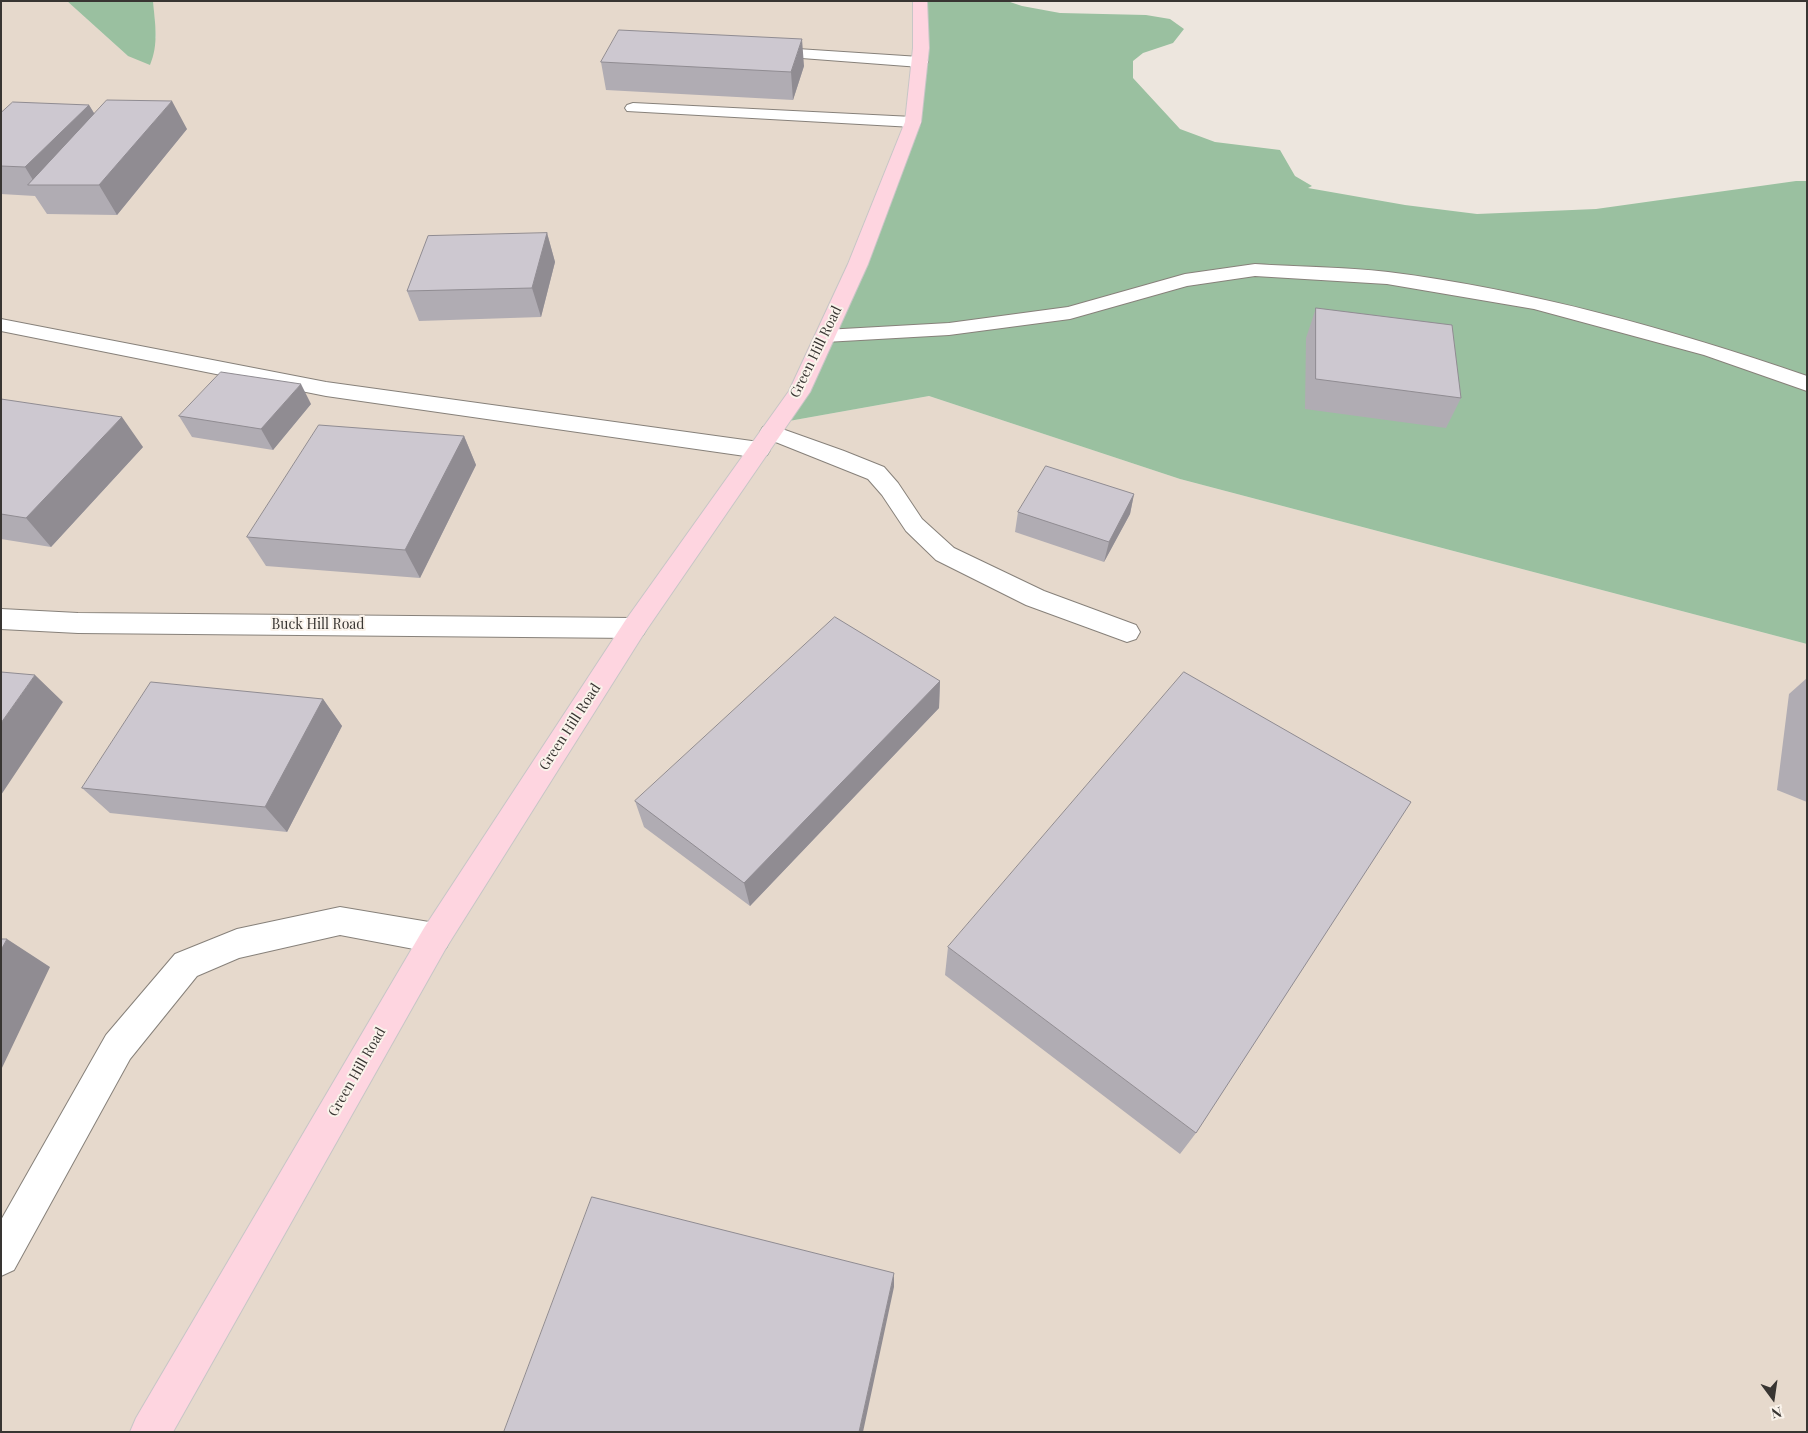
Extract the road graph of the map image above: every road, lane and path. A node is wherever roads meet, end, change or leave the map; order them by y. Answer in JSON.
{"nodes":[{"id":1,"x":920,"y":1,"type":"edge"},
{"id":2,"x":755,"y":51,"type":"edge"},
{"id":3,"x":920,"y":62,"type":"junction"},
{"id":4,"x":632,"y":108,"type":"dead end"},
{"id":5,"x":913,"y":122,"type":"junction"},
{"id":6,"x":1,"y":325,"type":"edge"},
{"id":7,"x":825,"y":336,"type":"junction"},
{"id":8,"x":1807,"y":384,"type":"edge"},
{"id":9,"x":765,"y":441,"type":"junction"},
{"id":10,"x":1,"y":619,"type":"edge"},
{"id":11,"x":634,"y":628,"type":"junction"},
{"id":12,"x":1127,"y":632,"type":"dead end"},
{"id":13,"x":434,"y":938,"type":"junction"},
{"id":14,"x":1,"y":1257,"type":"edge"},
{"id":15,"x":150,"y":1432,"type":"edge"}],
"edges":[{"from":1,"to":3,"type":"main road","name":"Green Hill Road"},
{"from":2,"to":3,"type":"street"},
{"from":3,"to":5,"type":"main road","name":"Green Hill Road"},
{"from":4,"to":5,"type":"street"},
{"from":5,"to":7,"type":"main road","name":"Green Hill Road"},
{"from":6,"to":9,"type":"street"},
{"from":7,"to":8,"type":"street"},
{"from":7,"to":9,"type":"main road","name":"Green Hill Road"},
{"from":9,"to":11,"type":"main road","name":"Green Hill Road"},
{"from":9,"to":12,"type":"street"},
{"from":10,"to":11,"type":"street","name":"Buck Hill Road"},
{"from":11,"to":13,"type":"main road","name":"Green Hill Road"},
{"from":13,"to":14,"type":"street"},
{"from":13,"to":15,"type":"main road","name":"Green Hill Road"}]}
